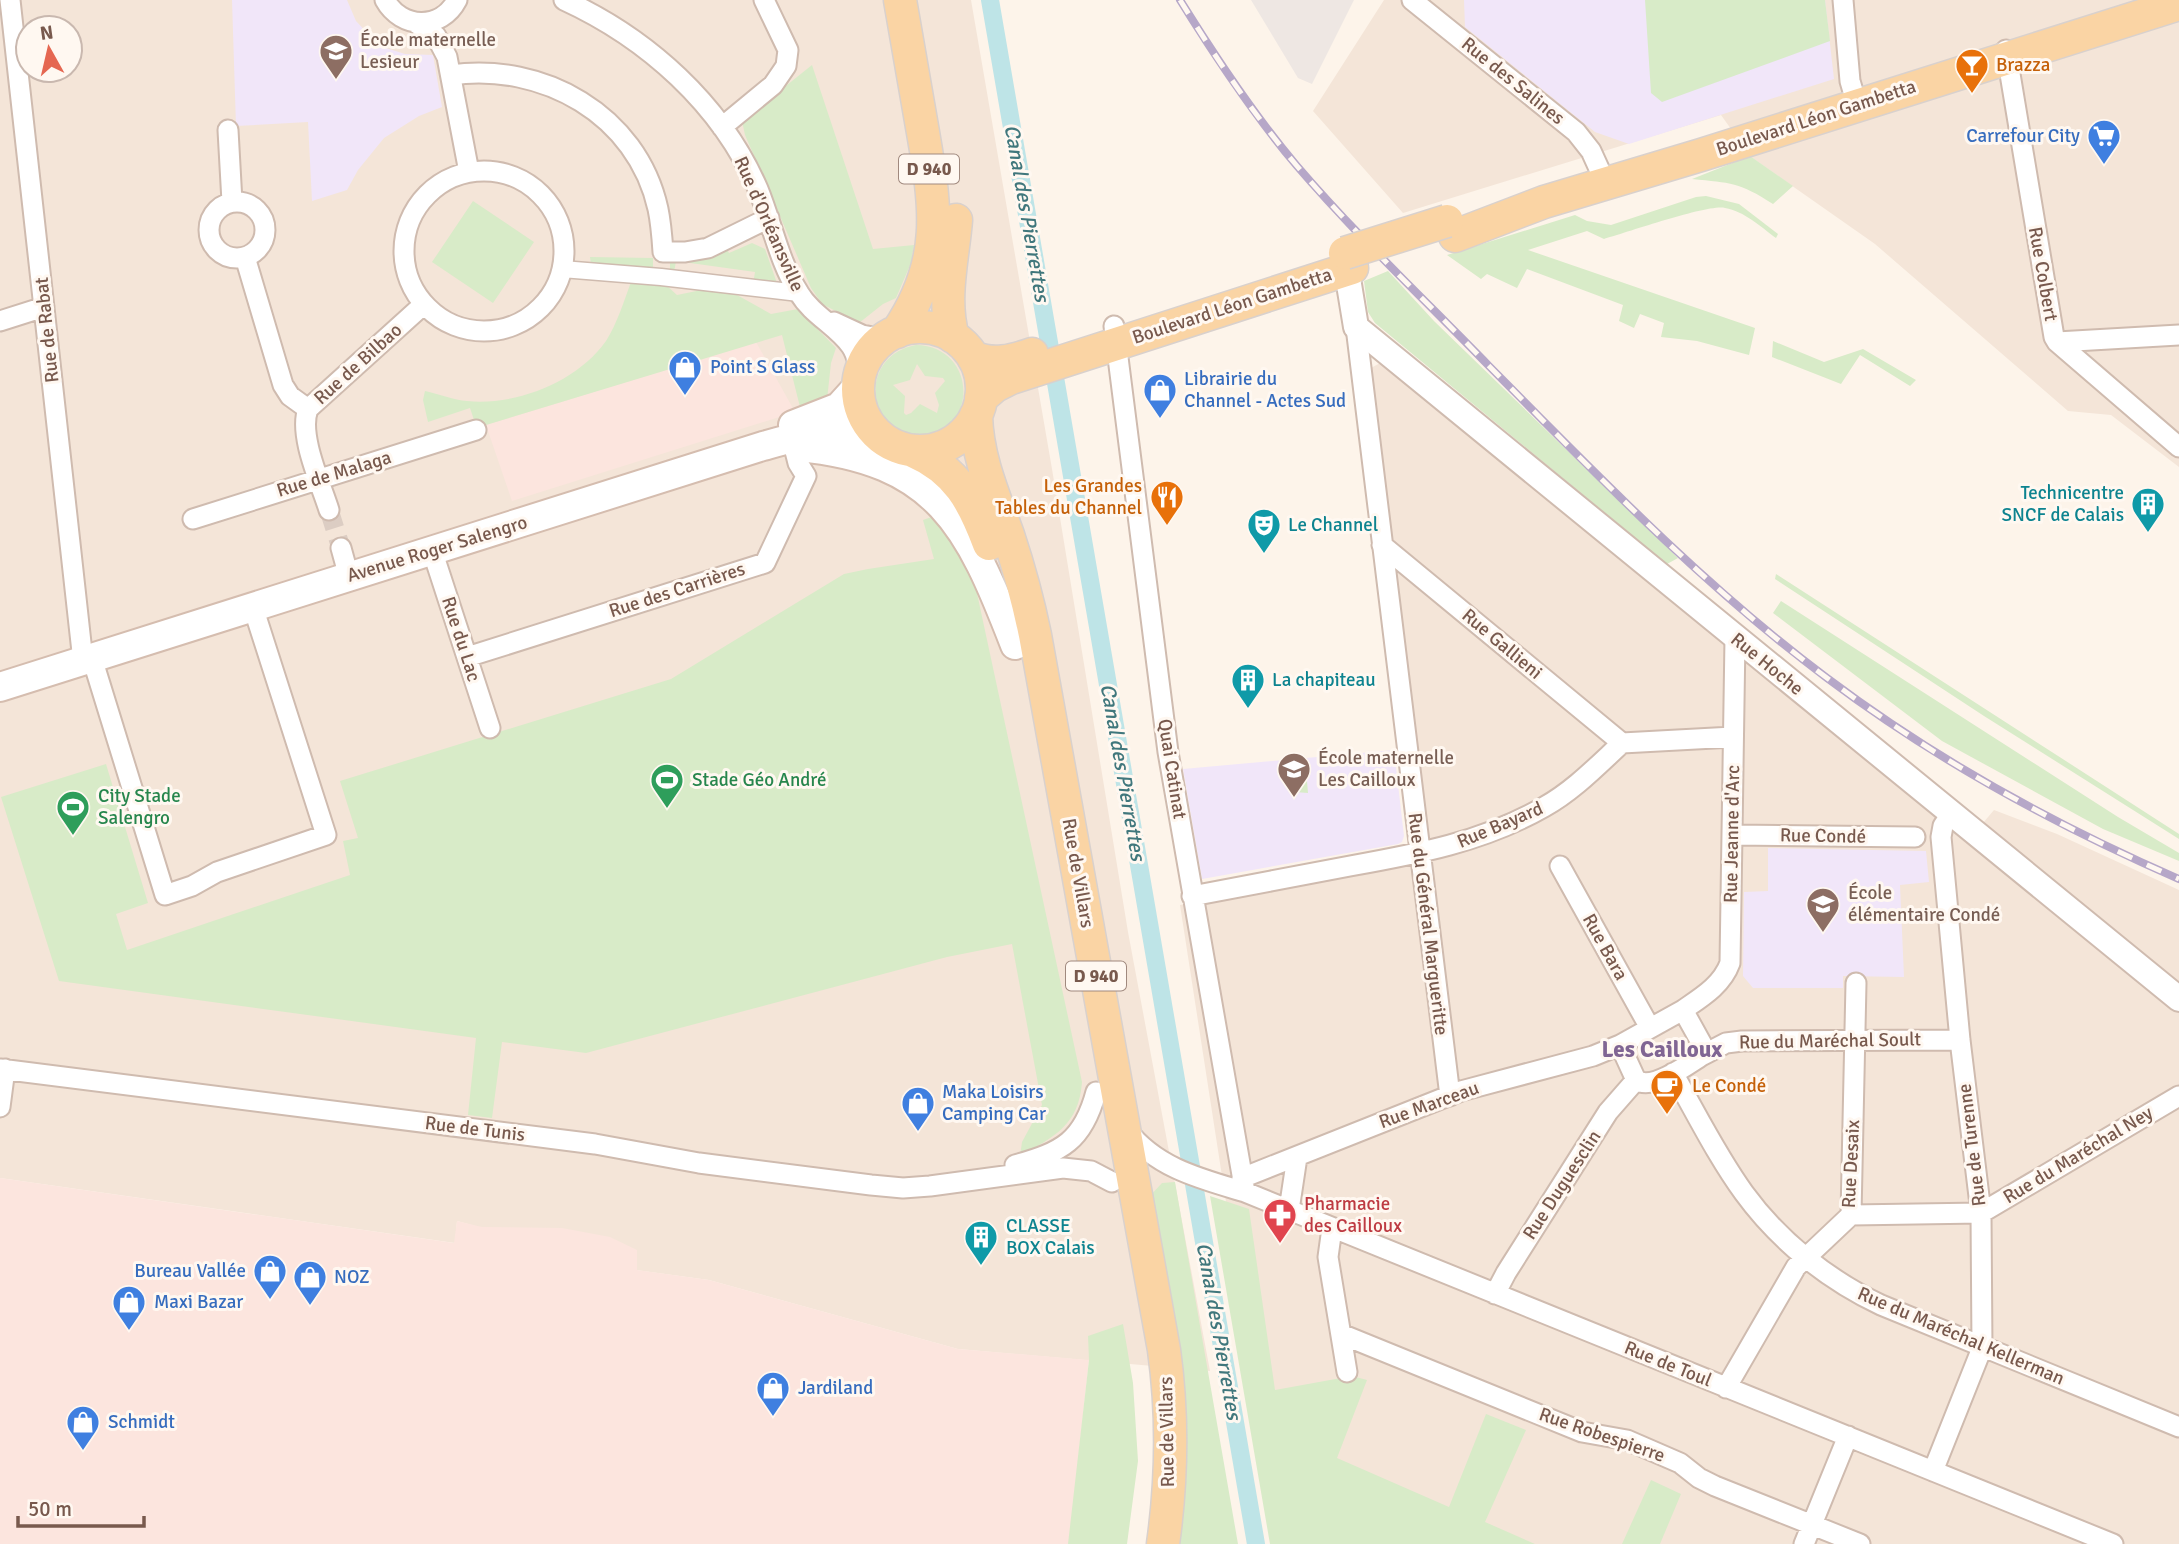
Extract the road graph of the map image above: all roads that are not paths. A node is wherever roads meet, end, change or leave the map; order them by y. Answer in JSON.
{"nodes":[{"id":1,"x":10,"y":0,"type":"edge"},
{"id":2,"x":385,"y":0,"type":"edge"},
{"id":3,"x":564,"y":0,"type":"edge"},
{"id":4,"x":764,"y":0,"type":"edge"},
{"id":5,"x":900,"y":0,"type":"edge"},
{"id":6,"x":922,"y":0,"type":"edge"},
{"id":7,"x":1412,"y":0,"type":"edge"},
{"id":8,"x":1843,"y":0,"type":"edge"},
{"id":9,"x":2154,"y":0,"type":"edge"},
{"id":10,"x":2179,"y":4,"type":"edge"},
{"id":11,"x":454,"y":5,"type":"edge"},
{"id":12,"x":416,"y":23,"type":"junction"},
{"id":13,"x":2006,"y":52,"type":"junction"},
{"id":14,"x":449,"y":66,"type":"junction"},
{"id":15,"x":1855,"y":99,"type":"junction"},
{"id":16,"x":722,"y":127,"type":"junction"},
{"id":17,"x":228,"y":130,"type":"dead end"},
{"id":18,"x":469,"y":172,"type":"junction"},
{"id":19,"x":1601,"y":173,"type":"junction"},
{"id":20,"x":232,"y":202,"type":"junction"},
{"id":21,"x":769,"y":218,"type":"junction"},
{"id":22,"x":1451,"y":229,"type":"junction"},
{"id":23,"x":663,"y":252,"type":"junction"},
{"id":24,"x":245,"y":257,"type":"junction"},
{"id":25,"x":1347,"y":261,"type":"junction"},
{"id":26,"x":562,"y":269,"type":"junction"},
{"id":27,"x":661,"y":277,"type":"junction"},
{"id":28,"x":799,"y":293,"type":"junction"},
{"id":29,"x":423,"y":305,"type":"junction"},
{"id":30,"x":44,"y":307,"type":"junction"},
{"id":31,"x":817,"y":314,"type":"junction"},
{"id":32,"x":0,"y":321,"type":"edge"},
{"id":33,"x":1356,"y":327,"type":"junction"},
{"id":34,"x":891,"y":335,"type":"junction"},
{"id":35,"x":2179,"y":335,"type":"edge"},
{"id":36,"x":1103,"y":338,"type":"junction"},
{"id":37,"x":2057,"y":342,"type":"junction"},
{"id":38,"x":963,"y":347,"type":"junction"},
{"id":39,"x":1025,"y":365,"type":"junction"},
{"id":40,"x":859,"y":378,"type":"junction"},
{"id":41,"x":979,"y":407,"type":"junction"},
{"id":42,"x":308,"y":410,"type":"junction"},
{"id":43,"x":476,"y":430,"type":"dead end"},
{"id":44,"x":878,"y":435,"type":"junction"},
{"id":45,"x":763,"y":446,"type":"junction"},
{"id":46,"x":2179,"y":446,"type":"edge"},
{"id":47,"x":794,"y":447,"type":"junction"},
{"id":48,"x":914,"y":451,"type":"junction"},
{"id":49,"x":319,"y":479,"type":"junction"},
{"id":50,"x":329,"y":510,"type":"tunnel mouth"},
{"id":51,"x":193,"y":519,"type":"dead end"},
{"id":52,"x":1382,"y":545,"type":"junction"},
{"id":53,"x":432,"y":550,"type":"junction"},
{"id":54,"x":345,"y":563,"type":"junction"},
{"id":55,"x":253,"y":607,"type":"junction"},
{"id":56,"x":1735,"y":638,"type":"junction"},
{"id":57,"x":1015,"y":645,"type":"junction"},
{"id":58,"x":85,"y":656,"type":"junction"},
{"id":59,"x":467,"y":657,"type":"junction"},
{"id":60,"x":0,"y":673,"type":"edge"},
{"id":61,"x":0,"y":687,"type":"edge"},
{"id":62,"x":490,"y":728,"type":"dead end"},
{"id":63,"x":1733,"y":737,"type":"junction"},
{"id":64,"x":1622,"y":743,"type":"junction"},
{"id":65,"x":1951,"y":814,"type":"junction"},
{"id":66,"x":1732,"y":835,"type":"junction"},
{"id":67,"x":1914,"y":837,"type":"dead end"},
{"id":68,"x":1419,"y":853,"type":"junction"},
{"id":69,"x":1560,"y":866,"type":"dead end"},
{"id":70,"x":1192,"y":896,"type":"junction"},
{"id":71,"x":1856,"y":983,"type":"dead end"},
{"id":72,"x":2179,"y":999,"type":"edge"},
{"id":73,"x":1683,"y":1010,"type":"junction"},
{"id":74,"x":1650,"y":1028,"type":"junction"},
{"id":75,"x":1960,"y":1040,"type":"junction"},
{"id":76,"x":1855,"y":1041,"type":"junction"},
{"id":77,"x":1620,"y":1045,"type":"junction"},
{"id":78,"x":1703,"y":1055,"type":"junction"},
{"id":79,"x":3,"y":1069,"type":"edge"},
{"id":80,"x":1673,"y":1073,"type":"junction"},
{"id":81,"x":1636,"y":1080,"type":"junction"},
{"id":82,"x":1096,"y":1093,"type":"junction"},
{"id":83,"x":1450,"y":1096,"type":"junction"},
{"id":84,"x":2179,"y":1096,"type":"edge"},
{"id":85,"x":0,"y":1107,"type":"edge"},
{"id":86,"x":1131,"y":1135,"type":"junction"},
{"id":87,"x":1297,"y":1157,"type":"junction"},
{"id":88,"x":1178,"y":1171,"type":"junction"},
{"id":89,"x":1112,"y":1182,"type":"junction"},
{"id":90,"x":950,"y":1183,"type":"junction"},
{"id":91,"x":1243,"y":1185,"type":"junction"},
{"id":92,"x":1138,"y":1203,"type":"junction"},
{"id":93,"x":1289,"y":1210,"type":"junction"},
{"id":94,"x":1981,"y":1213,"type":"junction"},
{"id":95,"x":1851,"y":1214,"type":"junction"},
{"id":96,"x":1332,"y":1228,"type":"junction"},
{"id":97,"x":1805,"y":1256,"type":"junction"},
{"id":98,"x":1495,"y":1294,"type":"junction"},
{"id":99,"x":1341,"y":1334,"type":"junction"},
{"id":100,"x":1982,"y":1348,"type":"junction"},
{"id":101,"x":1347,"y":1372,"type":"dead end"},
{"id":102,"x":1726,"y":1388,"type":"junction"},
{"id":103,"x":2179,"y":1427,"type":"edge"},
{"id":104,"x":1847,"y":1436,"type":"junction"},
{"id":105,"x":1933,"y":1471,"type":"junction"},
{"id":106,"x":1812,"y":1524,"type":"junction"},
{"id":107,"x":1141,"y":1544,"type":"edge"},
{"id":108,"x":1163,"y":1544,"type":"edge"},
{"id":109,"x":1804,"y":1544,"type":"edge"},
{"id":110,"x":1860,"y":1544,"type":"edge"},
{"id":111,"x":2113,"y":1544,"type":"edge"}],
"edges":[{"from":1,"to":30,"type":"street","name":"Rue de Rabat"},
{"from":2,"to":12,"type":"street"},
{"from":3,"to":16,"type":"street","name":"Rue d'Orléansville"},
{"from":4,"to":16,"type":"street"},
{"from":5,"to":34,"type":"main road","number":"D 940"},
{"from":6,"to":38,"type":"main road","number":"D 940"},
{"from":7,"to":19,"type":"street","name":"Rue des Salines"},
{"from":8,"to":15,"type":"street"},
{"from":9,"to":13,"type":"main road","name":"Boulevard Léon Gambetta"},
{"from":10,"to":13,"type":"main road","name":"Boulevard Léon Gambetta"},
{"from":11,"to":12,"type":"street"},
{"from":11,"to":14,"type":"street"},
{"from":12,"to":14,"type":"street"},
{"from":13,"to":15,"type":"main road","name":"Boulevard Léon Gambetta"},
{"from":13,"to":37,"type":"street","name":"Rue Colbert"},
{"from":14,"to":18,"type":"street"},
{"from":14,"to":23,"type":"street"},
{"from":15,"to":19,"type":"main road","name":"Boulevard Léon Gambetta"},
{"from":15,"to":22,"type":"main road","name":"Boulevard Léon Gambetta"},
{"from":16,"to":21,"type":"street","name":"Rue d'Orléansville"},
{"from":17,"to":20,"type":"street"},
{"from":18,"to":26,"type":"street"},
{"from":18,"to":29,"type":"street"},
{"from":19,"to":22,"type":"main road","name":"Boulevard Léon Gambetta"},
{"from":20,"to":24,"type":"street"},
{"from":20,"to":24,"type":"street"},
{"from":21,"to":23,"type":"street"},
{"from":21,"to":28,"type":"street","name":"Rue d'Orléansville"},
{"from":22,"to":25,"type":"main road","name":"Boulevard Léon Gambetta","bridge":true},
{"from":23,"to":27,"type":"street"},
{"from":24,"to":42,"type":"street"},
{"from":25,"to":33,"type":"street","name":"Rue du Général Margueritte"},
{"from":25,"to":36,"type":"main road","name":"Boulevard Léon Gambetta"},
{"from":26,"to":27,"type":"street"},
{"from":26,"to":29,"type":"street"},
{"from":27,"to":28,"type":"street"},
{"from":28,"to":31,"type":"street","name":"Rue d'Orléansville"},
{"from":29,"to":42,"type":"street","name":"Rue de Bilbao"},
{"from":30,"to":32,"type":"street"},
{"from":30,"to":58,"type":"street","name":"Rue de Rabat"},
{"from":31,"to":34,"type":"street","name":"Rue d'Orléansville"},
{"from":31,"to":40,"type":"street","name":"Rue d'Orléansville"},
{"from":33,"to":52,"type":"street","name":"Rue du Général Margueritte"},
{"from":33,"to":56,"type":"street","name":"Rue Hoche"},
{"from":34,"to":38,"type":"main road"},
{"from":34,"to":40,"type":"main road"},
{"from":35,"to":37,"type":"street"},
{"from":36,"to":39,"type":"main road","name":"Boulevard Léon Gambetta"},
{"from":36,"to":70,"type":"street","name":"Quai Catinat"},
{"from":37,"to":46,"type":"street","name":"Rue Colbert"},
{"from":38,"to":39,"type":"main road"},
{"from":38,"to":41,"type":"main road"},
{"from":39,"to":41,"type":"main road"},
{"from":40,"to":44,"type":"main road"},
{"from":40,"to":54,"type":"main road","name":"Avenue Roger Salengro"},
{"from":41,"to":48,"type":"main road"},
{"from":41,"to":86,"type":"main road","name":"Rue de Villars","number":"D 940"},
{"from":42,"to":49,"type":"street","name":"Rue de Bilbao"},
{"from":43,"to":49,"type":"street","name":"Rue de Malaga"},
{"from":44,"to":45,"type":"main road","name":"Avenue Roger Salengro"},
{"from":44,"to":48,"type":"main road"},
{"from":45,"to":47,"type":"main road"},
{"from":45,"to":53,"type":"main road","name":"Avenue Roger Salengro"},
{"from":47,"to":57,"type":"main road"},
{"from":47,"to":59,"type":"street","name":"Rue des Carrières"},
{"from":48,"to":57,"type":"main road","name":"Rue de Villars","number":"D 940"},
{"from":49,"to":50,"type":"street","name":"Rue de Bilbao"},
{"from":49,"to":51,"type":"street","name":"Rue de Malaga"},
{"from":52,"to":64,"type":"street","name":"Rue Gallieni"},
{"from":52,"to":68,"type":"street","name":"Rue du Général Margueritte"},
{"from":53,"to":54,"type":"main road","name":"Avenue Roger Salengro"},
{"from":53,"to":59,"type":"street","name":"Rue du Lac"},
{"from":54,"to":55,"type":"main road","name":"Avenue Roger Salengro"},
{"from":54,"to":58,"type":"main road","name":"Avenue Roger Salengro"},
{"from":55,"to":58,"type":"main road","name":"Avenue Roger Salengro"},
{"from":55,"to":58,"type":"street","name":"Rue de Rabat"},
{"from":56,"to":63,"type":"street","name":"Rue Jeanne d'Arc"},
{"from":56,"to":65,"type":"street","name":"Rue Hoche"},
{"from":57,"to":82,"type":"main road","name":"Rue de Villars","number":"D 940"},
{"from":58,"to":60,"type":"main road","name":"Avenue Roger Salengro"},
{"from":58,"to":61,"type":"main road","name":"Avenue Roger Salengro"},
{"from":59,"to":62,"type":"street","name":"Rue du Lac"},
{"from":63,"to":64,"type":"street"},
{"from":63,"to":66,"type":"street","name":"Rue Jeanne d'Arc"},
{"from":64,"to":68,"type":"street","name":"Rue Bayard"},
{"from":65,"to":72,"type":"street","name":"Rue Hoche"},
{"from":65,"to":75,"type":"street","name":"Rue de Turenne"},
{"from":66,"to":67,"type":"street","name":"Rue Condé"},
{"from":66,"to":73,"type":"street","name":"Rue Jeanne d'Arc"},
{"from":68,"to":70,"type":"street","name":"Rue Bayard"},
{"from":68,"to":83,"type":"street","name":"Rue du Général Margueritte"},
{"from":69,"to":74,"type":"street","name":"Rue Bara"},
{"from":70,"to":91,"type":"street","name":"Quai Catinat"},
{"from":71,"to":76,"type":"street","name":"Rue Desaix"},
{"from":73,"to":74,"type":"street","name":"Rue Jeanne d'Arc"},
{"from":73,"to":78,"type":"street"},
{"from":74,"to":77,"type":"street","name":"Rue Marceau"},
{"from":75,"to":76,"type":"street","name":"Rue du Maréchal Soult"},
{"from":75,"to":94,"type":"street","name":"Rue de Turenne"},
{"from":76,"to":78,"type":"street","name":"Rue du Maréchal Soult"},
{"from":76,"to":95,"type":"street","name":"Rue Desaix"},
{"from":77,"to":81,"type":"street"},
{"from":77,"to":83,"type":"street","name":"Rue Marceau"},
{"from":78,"to":80,"type":"street","name":"Rue du Maréchal Soult"},
{"from":79,"to":85,"type":"street"},
{"from":79,"to":90,"type":"street","name":"Rue de Tunis"},
{"from":80,"to":81,"type":"street","name":"Rue du Maréchal Soult"},
{"from":80,"to":97,"type":"street","name":"Rue du Maréchal Kellerman"},
{"from":81,"to":98,"type":"street","name":"Rue Duguesclin"},
{"from":82,"to":89,"type":"main road","name":"Rue de Villars","number":"D 940"},
{"from":82,"to":90,"type":"street","name":"Rue de Tunis"},
{"from":83,"to":87,"type":"street","name":"Rue Marceau"},
{"from":84,"to":94,"type":"street","name":"Rue du Maréchal Ney"},
{"from":86,"to":88,"type":"street"},
{"from":86,"to":92,"type":"main road","name":"Rue de Villars","number":"D 940"},
{"from":87,"to":91,"type":"street","name":"Rue Marceau"},
{"from":87,"to":93,"type":"street"},
{"from":88,"to":91,"type":"street","name":"Rue de Toul"},
{"from":88,"to":92,"type":"street"},
{"from":89,"to":90,"type":"street","name":"Rue de Tunis"},
{"from":89,"to":107,"type":"main road","name":"Rue de Villars","number":"D 940"},
{"from":91,"to":93,"type":"street","name":"Rue de Toul"},
{"from":92,"to":108,"type":"main road","name":"Rue de Villars","number":"D 940"},
{"from":93,"to":96,"type":"street","name":"Rue de Toul"},
{"from":94,"to":95,"type":"street","name":"Rue du Maréchal Ney"},
{"from":94,"to":100,"type":"street","name":"Rue de Turenne"},
{"from":95,"to":97,"type":"street","name":"Rue Desaix"},
{"from":96,"to":98,"type":"street","name":"Rue de Toul"},
{"from":96,"to":99,"type":"street"},
{"from":97,"to":100,"type":"street","name":"Rue du Maréchal Kellerman"},
{"from":97,"to":102,"type":"street","name":"Rue Desaix"},
{"from":98,"to":102,"type":"street","name":"Rue de Toul"},
{"from":99,"to":101,"type":"street"},
{"from":99,"to":106,"type":"street","name":"Rue Robespierre"},
{"from":100,"to":103,"type":"street","name":"Rue du Maréchal Kellerman"},
{"from":100,"to":105,"type":"street","name":"Rue de Turenne"},
{"from":102,"to":104,"type":"street","name":"Rue de Toul"},
{"from":104,"to":105,"type":"street","name":"Rue de Toul"},
{"from":104,"to":106,"type":"street"},
{"from":105,"to":111,"type":"street","name":"Rue de Toul"},
{"from":106,"to":109,"type":"street"},
{"from":106,"to":110,"type":"street","name":"Rue Robespierre"}]}
